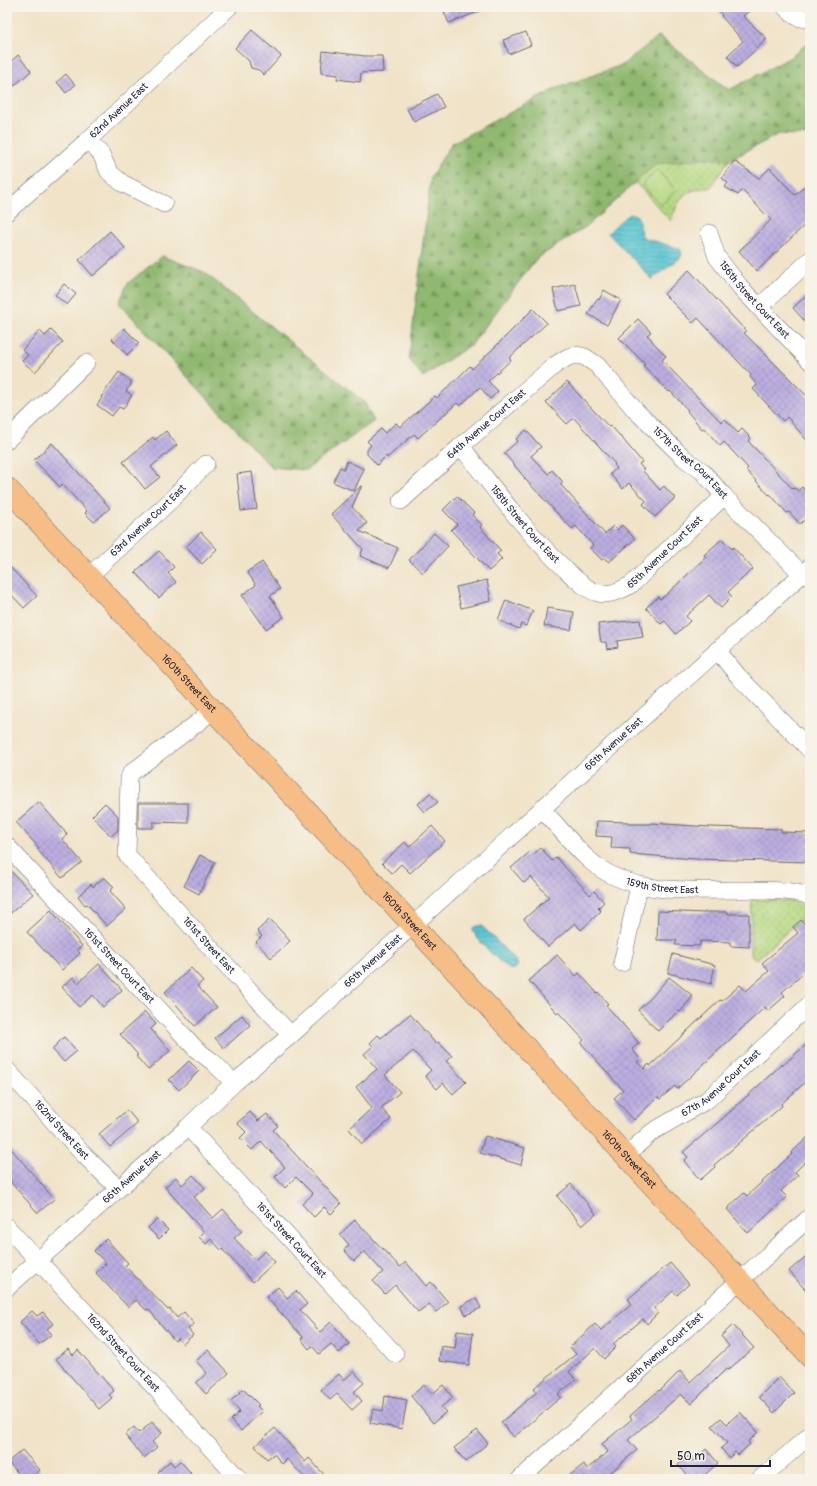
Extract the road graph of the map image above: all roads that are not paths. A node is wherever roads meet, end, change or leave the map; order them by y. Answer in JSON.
{"nodes":[{"id":1,"x":228,"y":7,"type":"edge"},
{"id":2,"x":785,"y":7,"type":"edge"},
{"id":3,"x":809,"y":18,"type":"edge"},
{"id":4,"x":88,"y":140,"type":"junction"},
{"id":5,"x":164,"y":204,"type":"dead end"},
{"id":6,"x":7,"y":212,"type":"edge"},
{"id":7,"x":708,"y":233,"type":"dead end"},
{"id":8,"x":810,"y":260,"type":"edge"},
{"id":9,"x":760,"y":306,"type":"junction"},
{"id":10,"x":577,"y":355,"type":"joint"},
{"id":11,"x":810,"y":361,"type":"edge"},
{"id":12,"x":86,"y":362,"type":"dead end"},
{"id":13,"x":7,"y":440,"type":"edge"},
{"id":14,"x":461,"y":446,"type":"junction"},
{"id":15,"x":206,"y":464,"type":"dead end"},
{"id":16,"x":7,"y":488,"type":"edge"},
{"id":17,"x":724,"y":496,"type":"junction"},
{"id":18,"x":401,"y":501,"type":"dead end"},
{"id":19,"x":806,"y":571,"type":"edge"},
{"id":20,"x":88,"y":576,"type":"junction"},
{"id":21,"x":597,"y":593,"type":"joint"},
{"id":22,"x":717,"y":650,"type":"junction"},
{"id":23,"x":212,"y":710,"type":"junction"},
{"id":24,"x":810,"y":750,"type":"edge"},
{"id":25,"x":542,"y":809,"type":"junction"},
{"id":26,"x":7,"y":846,"type":"edge"},
{"id":27,"x":639,"y":886,"type":"junction"},
{"id":28,"x":810,"y":896,"type":"edge"},
{"id":29,"x":413,"y":926,"type":"junction"},
{"id":30,"x":622,"y":963,"type":"dead end"},
{"id":31,"x":810,"y":1004,"type":"edge"},
{"id":32,"x":292,"y":1035,"type":"junction"},
{"id":33,"x":7,"y":1070,"type":"edge"},
{"id":34,"x":234,"y":1083,"type":"junction"},
{"id":35,"x":188,"y":1127,"type":"junction"},
{"id":36,"x":626,"y":1156,"type":"junction"},
{"id":37,"x":118,"y":1188,"type":"junction"},
{"id":38,"x":810,"y":1217,"type":"edge"},
{"id":39,"x":7,"y":1227,"type":"edge"},
{"id":40,"x":38,"y":1261,"type":"junction"},
{"id":41,"x":740,"y":1280,"type":"junction"},
{"id":42,"x":7,"y":1288,"type":"edge"},
{"id":43,"x":395,"y":1354,"type":"dead end"},
{"id":44,"x":810,"y":1356,"type":"edge"},
{"id":45,"x":810,"y":1435,"type":"edge"},
{"id":46,"x":239,"y":1479,"type":"edge"},
{"id":47,"x":520,"y":1479,"type":"edge"},
{"id":48,"x":760,"y":1479,"type":"edge"}],
"edges":[{"from":1,"to":4,"type":"street","name":"62nd Avenue East"},
{"from":2,"to":3,"type":"street"},
{"from":4,"to":5,"type":"street"},
{"from":4,"to":6,"type":"street","name":"62nd Avenue East"},
{"from":7,"to":9,"type":"street","name":"156th Street Court East"},
{"from":8,"to":9,"type":"street"},
{"from":9,"to":11,"type":"street","name":"156th Street Court East"},
{"from":10,"to":14,"type":"street","name":"64th Avenue Court East"},
{"from":10,"to":17,"type":"street","name":"157th Street Court East"},
{"from":12,"to":13,"type":"street"},
{"from":14,"to":18,"type":"street","name":"64th Avenue Court East"},
{"from":14,"to":21,"type":"street","name":"158th Street Court East"},
{"from":15,"to":20,"type":"street","name":"63rd Avenue Court East"},
{"from":16,"to":20,"type":"main road","name":"160th Street East"},
{"from":17,"to":19,"type":"street","name":"157th Street Court East"},
{"from":17,"to":21,"type":"street","name":"65th Avenue Court East"},
{"from":19,"to":22,"type":"street","name":"66th Avenue East"},
{"from":20,"to":23,"type":"main road","name":"160th Street East"},
{"from":22,"to":24,"type":"street"},
{"from":22,"to":25,"type":"street","name":"66th Avenue East"},
{"from":23,"to":29,"type":"main road","name":"160th Street East"},
{"from":23,"to":32,"type":"street","name":"161st Street East"},
{"from":25,"to":27,"type":"street","name":"159th Street East"},
{"from":25,"to":29,"type":"street","name":"66th Avenue East"},
{"from":26,"to":34,"type":"street","name":"161st Street Court East"},
{"from":27,"to":28,"type":"street","name":"159th Street East"},
{"from":27,"to":30,"type":"street"},
{"from":29,"to":32,"type":"street","name":"66th Avenue East"},
{"from":29,"to":36,"type":"main road","name":"160th Street East"},
{"from":31,"to":36,"type":"street","name":"67th Avenue Court East"},
{"from":32,"to":34,"type":"street","name":"66th Avenue East"},
{"from":33,"to":37,"type":"street","name":"162nd Street East"},
{"from":34,"to":35,"type":"street","name":"66th Avenue East"},
{"from":35,"to":37,"type":"street","name":"66th Avenue East"},
{"from":35,"to":43,"type":"street","name":"161st Street Court East"},
{"from":36,"to":41,"type":"main road","name":"160th Street East"},
{"from":37,"to":40,"type":"street","name":"66th Avenue East"},
{"from":38,"to":41,"type":"street","name":"68th Avenue Court East"},
{"from":39,"to":40,"type":"street","name":"162nd Street Court East"},
{"from":40,"to":42,"type":"street","name":"66th Avenue East"},
{"from":40,"to":46,"type":"street","name":"162nd Street Court East"},
{"from":41,"to":44,"type":"main road","name":"160th Street East"},
{"from":41,"to":47,"type":"street","name":"68th Avenue Court East"},
{"from":45,"to":48,"type":"street"}]}
